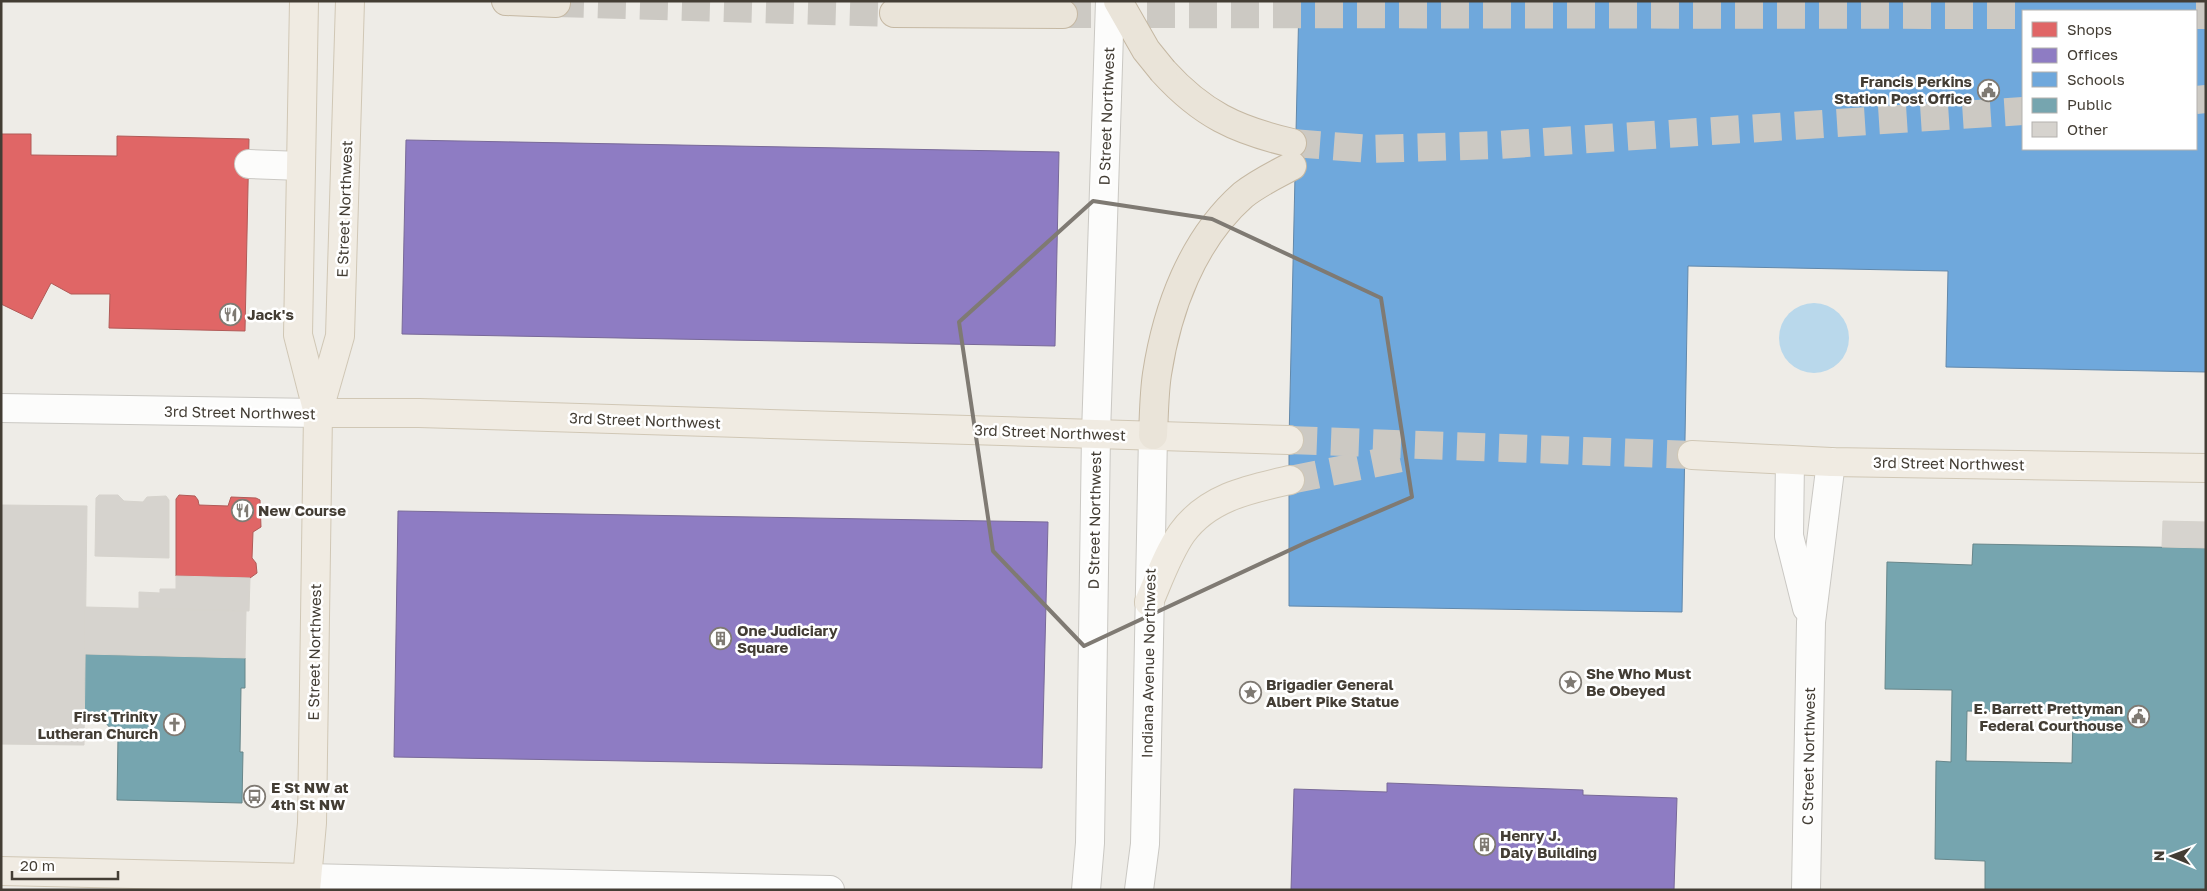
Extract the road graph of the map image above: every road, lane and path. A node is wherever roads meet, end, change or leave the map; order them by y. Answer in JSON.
{"nodes":[{"id":1,"x":304,"y":1,"type":"edge"},
{"id":2,"x":350,"y":1,"type":"edge"},
{"id":3,"x":506,"y":1,"type":"edge"},
{"id":4,"x":1110,"y":1,"type":"edge"},
{"id":5,"x":1118,"y":1,"type":"edge"},
{"id":6,"x":556,"y":4,"type":"dead end"},
{"id":7,"x":894,"y":13,"type":"tunnel mouth"},
{"id":8,"x":1063,"y":14,"type":"tunnel mouth"},
{"id":9,"x":249,"y":164,"type":"dead end"},
{"id":10,"x":301,"y":166,"type":"junction"},
{"id":11,"x":1,"y":408,"type":"edge"},
{"id":12,"x":318,"y":413,"type":"junction"},
{"id":13,"x":1096,"y":434,"type":"junction"},
{"id":14,"x":1152,"y":435,"type":"junction"},
{"id":15,"x":1289,"y":440,"type":"tunnel mouth"},
{"id":16,"x":1692,"y":455,"type":"tunnel mouth"},
{"id":17,"x":1790,"y":460,"type":"junction"},
{"id":18,"x":1831,"y":462,"type":"junction"},
{"id":19,"x":2206,"y":468,"type":"edge"},
{"id":20,"x":1290,"y":480,"type":"tunnel mouth"},
{"id":21,"x":1149,"y":602,"type":"junction"},
{"id":22,"x":1810,"y":622,"type":"junction"},
{"id":23,"x":1,"y":871,"type":"edge"},
{"id":24,"x":307,"y":884,"type":"edge"},
{"id":25,"x":714,"y":889,"type":"edge"},
{"id":26,"x":830,"y":890,"type":"edge"},
{"id":27,"x":1086,"y":890,"type":"edge"},
{"id":28,"x":1139,"y":890,"type":"edge"},
{"id":29,"x":1806,"y":890,"type":"edge"}],
"edges":[{"from":1,"to":10,"type":"main road","name":"E Street Northwest"},
{"from":2,"to":12,"type":"main road","name":"E Street Northwest"},
{"from":3,"to":6,"type":"highway"},
{"from":4,"to":13,"type":"street","name":"D Street Northwest","bridge":true},
{"from":5,"to":14,"type":"highway","bridge":true},
{"from":7,"to":8,"type":"highway"},
{"from":9,"to":10,"type":"street"},
{"from":10,"to":12,"type":"main road","name":"E Street Northwest"},
{"from":11,"to":12,"type":"street","name":"3rd Street Northwest"},
{"from":12,"to":13,"type":"main road","name":"3rd Street Northwest"},
{"from":12,"to":24,"type":"main road","name":"E Street Northwest"},
{"from":13,"to":14,"type":"main road","name":"3rd Street Northwest"},
{"from":13,"to":27,"type":"street","name":"D Street Northwest"},
{"from":14,"to":15,"type":"main road","name":"3rd Street Northwest"},
{"from":14,"to":21,"type":"street","name":"Indiana Avenue Northwest"},
{"from":16,"to":17,"type":"main road","name":"3rd Street Northwest"},
{"from":17,"to":18,"type":"main road","name":"3rd Street Northwest"},
{"from":17,"to":22,"type":"street","name":"C Street Northwest"},
{"from":18,"to":19,"type":"main road","name":"3rd Street Northwest"},
{"from":18,"to":22,"type":"street","name":"C Street Northwest"},
{"from":20,"to":21,"type":"main road"},
{"from":21,"to":28,"type":"street","name":"Indiana Avenue Northwest"},
{"from":22,"to":29,"type":"street","name":"C Street Northwest"},
{"from":23,"to":24,"type":"main road"},
{"from":24,"to":25,"type":"street"},
{"from":25,"to":26,"type":"street"}]}
